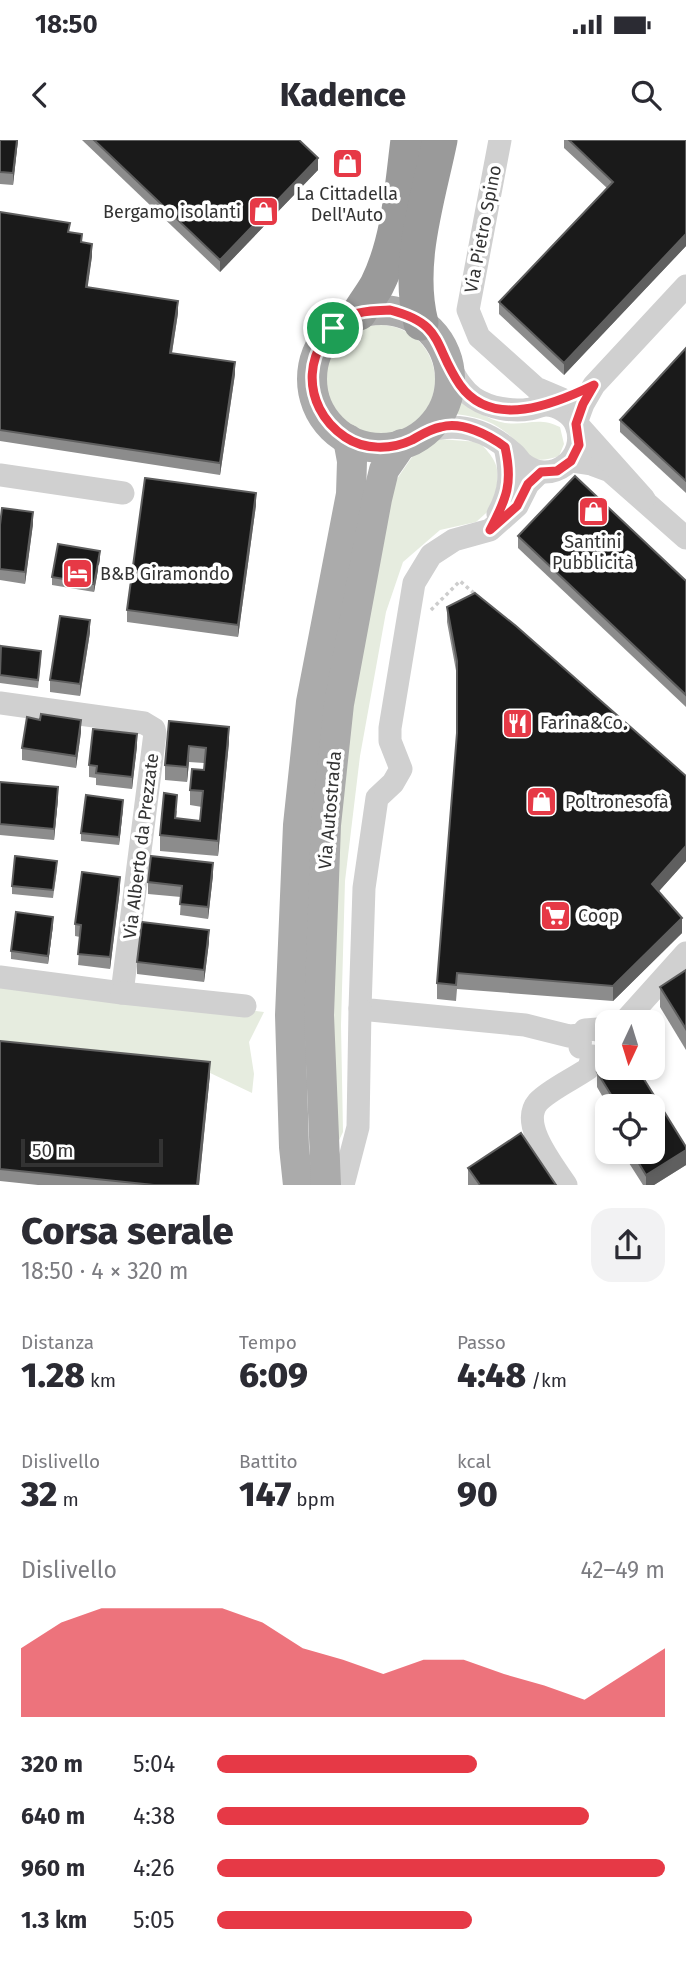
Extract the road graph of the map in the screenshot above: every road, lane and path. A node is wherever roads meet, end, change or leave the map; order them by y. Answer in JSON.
{"nodes":[{"id":1,"x":408,"y":140,"type":"edge"},
{"id":2,"x":414,"y":140,"type":"edge"},
{"id":3,"x":440,"y":140,"type":"edge"},
{"id":4,"x":500,"y":140,"type":"edge"},
{"id":5,"x":402,"y":193,"type":"junction"},
{"id":6,"x":686,"y":286,"type":"edge"},
{"id":7,"x":359,"y":313,"type":"junction"},
{"id":8,"x":421,"y":323,"type":"junction"},
{"id":9,"x":448,"y":364,"type":"junction"},
{"id":10,"x":594,"y":385,"type":"junction"},
{"id":11,"x":554,"y":402,"type":"junction"},
{"id":12,"x":576,"y":424,"type":"junction"},
{"id":13,"x":413,"y":438,"type":"junction"},
{"id":14,"x":348,"y":439,"type":"junction"},
{"id":15,"x":505,"y":447,"type":"junction"},
{"id":16,"x":571,"y":461,"type":"junction"},
{"id":17,"x":541,"y":472,"type":"junction"},
{"id":18,"x":0,"y":475,"type":"edge"},
{"id":19,"x":123,"y":493,"type":"dead end"},
{"id":20,"x":644,"y":499,"type":"junction"},
{"id":21,"x":490,"y":530,"type":"junction"},
{"id":22,"x":686,"y":538,"type":"edge"},
{"id":23,"x":481,"y":599,"type":"edge"},
{"id":24,"x":430,"y":612,"type":"dead end"},
{"id":25,"x":0,"y":703,"type":"edge"},
{"id":26,"x":686,"y":953,"type":"edge"},
{"id":27,"x":0,"y":977,"type":"edge"},
{"id":28,"x":122,"y":993,"type":"junction"},
{"id":29,"x":245,"y":1006,"type":"dead end"},
{"id":30,"x":360,"y":1010,"type":"junction"},
{"id":31,"x":635,"y":1010,"type":"edge"},
{"id":32,"x":595,"y":1029,"type":"edge"},
{"id":33,"x":580,"y":1035,"type":"junction"},
{"id":34,"x":592,"y":1056,"type":"junction"},
{"id":35,"x":595,"y":1056,"type":"edge"},
{"id":36,"x":298,"y":1185,"type":"edge"},
{"id":37,"x":326,"y":1185,"type":"edge"},
{"id":38,"x":343,"y":1185,"type":"edge"},
{"id":39,"x":566,"y":1185,"type":"edge"}],
"edges":[{"from":1,"to":5,"type":"highway"},
{"from":2,"to":5,"type":"highway"},
{"from":3,"to":8,"type":"highway"},
{"from":4,"to":11,"type":"street","name":"Via Pietro Spino"},
{"from":5,"to":7,"type":"highway"},
{"from":6,"to":10,"type":"street"},
{"from":7,"to":8,"type":"main road","name":"Via Autostrada"},
{"from":7,"to":14,"type":"main road","name":"Via Autostrada"},
{"from":8,"to":9,"type":"main road","name":"Via Autostrada"},
{"from":9,"to":11,"type":"street"},
{"from":9,"to":13,"type":"main road","name":"Via Autostrada"},
{"from":10,"to":11,"type":"street"},
{"from":10,"to":12,"type":"street"},
{"from":11,"to":12,"type":"street","name":"Via Pietro Spino"},
{"from":12,"to":16,"type":"street"},
{"from":12,"to":20,"type":"street","name":"Via Pietro Spino"},
{"from":13,"to":14,"type":"main road"},
{"from":13,"to":15,"type":"street"},
{"from":13,"to":37,"type":"main road","name":"Via Autostrada"},
{"from":14,"to":36,"type":"main road","name":"Via Autostrada"},
{"from":15,"to":17,"type":"street"},
{"from":15,"to":21,"type":"street"},
{"from":16,"to":17,"type":"street"},
{"from":16,"to":20,"type":"street","name":"Via Pietro Spino"},
{"from":17,"to":21,"type":"street"},
{"from":18,"to":19,"type":"street"},
{"from":20,"to":22,"type":"street","name":"Via Pietro Spino"},
{"from":21,"to":30,"type":"street"},
{"from":23,"to":24,"type":"path"},
{"from":25,"to":28,"type":"street","name":"Via Alberto da Prezzate"},
{"from":26,"to":31,"type":"street"},
{"from":27,"to":28,"type":"street"},
{"from":28,"to":29,"type":"street"},
{"from":30,"to":33,"type":"street"},
{"from":30,"to":38,"type":"street"},
{"from":32,"to":33,"type":"street"},
{"from":33,"to":34,"type":"street"},
{"from":34,"to":35,"type":"street"},
{"from":34,"to":39,"type":"street"}]}
